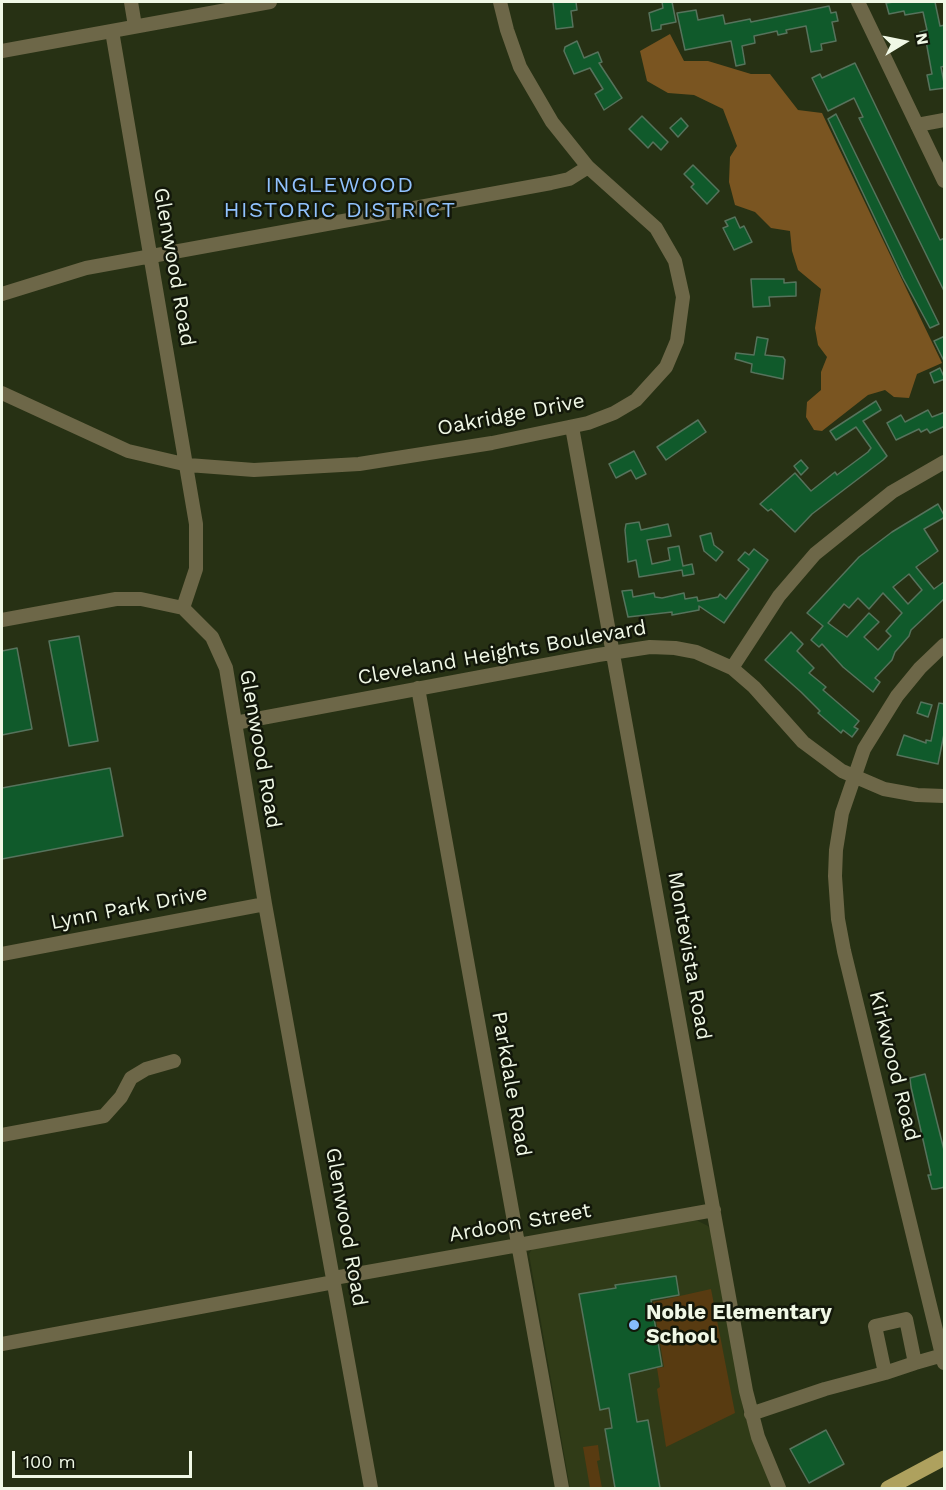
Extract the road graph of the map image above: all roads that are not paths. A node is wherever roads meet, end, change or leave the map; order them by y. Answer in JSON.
{"nodes":[{"id":1,"x":131,"y":2,"type":"edge"},
{"id":2,"x":270,"y":2,"type":"edge"},
{"id":3,"x":500,"y":2,"type":"edge"},
{"id":4,"x":858,"y":2,"type":"edge"},
{"id":5,"x":135,"y":26,"type":"junction"},
{"id":6,"x":112,"y":31,"type":"junction"},
{"id":7,"x":2,"y":51,"type":"edge"},
{"id":8,"x":945,"y":120,"type":"edge"},
{"id":9,"x":918,"y":125,"type":"junction"},
{"id":10,"x":588,"y":167,"type":"junction"},
{"id":11,"x":945,"y":181,"type":"edge"},
{"id":12,"x":151,"y":254,"type":"junction"},
{"id":13,"x":2,"y":294,"type":"edge"},
{"id":14,"x":2,"y":393,"type":"edge"},
{"id":15,"x":572,"y":427,"type":"junction"},
{"id":16,"x":945,"y":462,"type":"edge"},
{"id":17,"x":188,"y":465,"type":"junction"},
{"id":18,"x":183,"y":608,"type":"junction"},
{"id":19,"x":2,"y":620,"type":"edge"},
{"id":20,"x":945,"y":645,"type":"edge"},
{"id":21,"x":614,"y":653,"type":"junction"},
{"id":22,"x":732,"y":668,"type":"junction"},
{"id":23,"x":418,"y":688,"type":"junction"},
{"id":24,"x":235,"y":723,"type":"junction"},
{"id":25,"x":853,"y":777,"type":"junction"},
{"id":26,"x":945,"y":796,"type":"edge"},
{"id":27,"x":265,"y":904,"type":"junction"},
{"id":28,"x":2,"y":954,"type":"edge"},
{"id":29,"x":174,"y":1061,"type":"dead end"},
{"id":30,"x":2,"y":1135,"type":"edge"},
{"id":31,"x":714,"y":1210,"type":"junction"},
{"id":32,"x":519,"y":1244,"type":"junction"},
{"id":33,"x":334,"y":1280,"type":"junction"},
{"id":34,"x":2,"y":1344,"type":"edge"},
{"id":35,"x":944,"y":1359,"type":"edge"},
{"id":36,"x":915,"y":1363,"type":"junction"},
{"id":37,"x":885,"y":1373,"type":"junction"},
{"id":38,"x":751,"y":1414,"type":"junction"},
{"id":39,"x":945,"y":1458,"type":"edge"},
{"id":40,"x":371,"y":1488,"type":"edge"},
{"id":41,"x":562,"y":1488,"type":"edge"},
{"id":42,"x":780,"y":1488,"type":"edge"},
{"id":43,"x":888,"y":1488,"type":"edge"}],
"edges":[{"from":1,"to":5,"type":"street"},
{"from":2,"to":5,"type":"street"},
{"from":3,"to":10,"type":"street","name":"Oakridge Drive"},
{"from":4,"to":9,"type":"street"},
{"from":5,"to":6,"type":"street"},
{"from":6,"to":7,"type":"street"},
{"from":6,"to":12,"type":"street","name":"Glenwood Road"},
{"from":8,"to":9,"type":"street"},
{"from":9,"to":11,"type":"street"},
{"from":10,"to":12,"type":"street"},
{"from":10,"to":15,"type":"street","name":"Oakridge Drive"},
{"from":12,"to":13,"type":"street"},
{"from":12,"to":17,"type":"street","name":"Glenwood Road"},
{"from":14,"to":17,"type":"street","name":"Oakridge Drive"},
{"from":15,"to":17,"type":"street","name":"Oakridge Drive"},
{"from":15,"to":21,"type":"street","name":"Montevista Road"},
{"from":16,"to":22,"type":"street"},
{"from":17,"to":18,"type":"street","name":"Glenwood Road"},
{"from":18,"to":19,"type":"street"},
{"from":18,"to":24,"type":"street","name":"Glenwood Road"},
{"from":20,"to":25,"type":"street","name":"Kirkwood Road"},
{"from":21,"to":22,"type":"street","name":"Cleveland Heights Boulevard"},
{"from":21,"to":23,"type":"street","name":"Cleveland Heights Boulevard"},
{"from":21,"to":31,"type":"street","name":"Montevista Road"},
{"from":22,"to":25,"type":"street","name":"Cleveland Heights Boulevard"},
{"from":23,"to":24,"type":"street","name":"Cleveland Heights Boulevard"},
{"from":23,"to":32,"type":"street","name":"Parkdale Road"},
{"from":24,"to":27,"type":"street","name":"Glenwood Road"},
{"from":25,"to":26,"type":"street","name":"Cleveland Heights Boulevard"},
{"from":25,"to":35,"type":"street","name":"Kirkwood Road"},
{"from":27,"to":28,"type":"street","name":"Lynn Park Drive"},
{"from":27,"to":33,"type":"street","name":"Glenwood Road"},
{"from":29,"to":30,"type":"street"},
{"from":31,"to":32,"type":"street","name":"Ardoon Street"},
{"from":31,"to":38,"type":"street","name":"Montevista Road"},
{"from":32,"to":33,"type":"street","name":"Ardoon Street"},
{"from":32,"to":41,"type":"street","name":"Parkdale Road"},
{"from":33,"to":34,"type":"street","name":"Ardoon Street"},
{"from":33,"to":40,"type":"street","name":"Glenwood Road"},
{"from":35,"to":36,"type":"street"},
{"from":36,"to":37,"type":"street"},
{"from":36,"to":37,"type":"street"},
{"from":37,"to":38,"type":"street"},
{"from":38,"to":42,"type":"street","name":"Montevista Road"},
{"from":39,"to":43,"type":"main road"}]}
